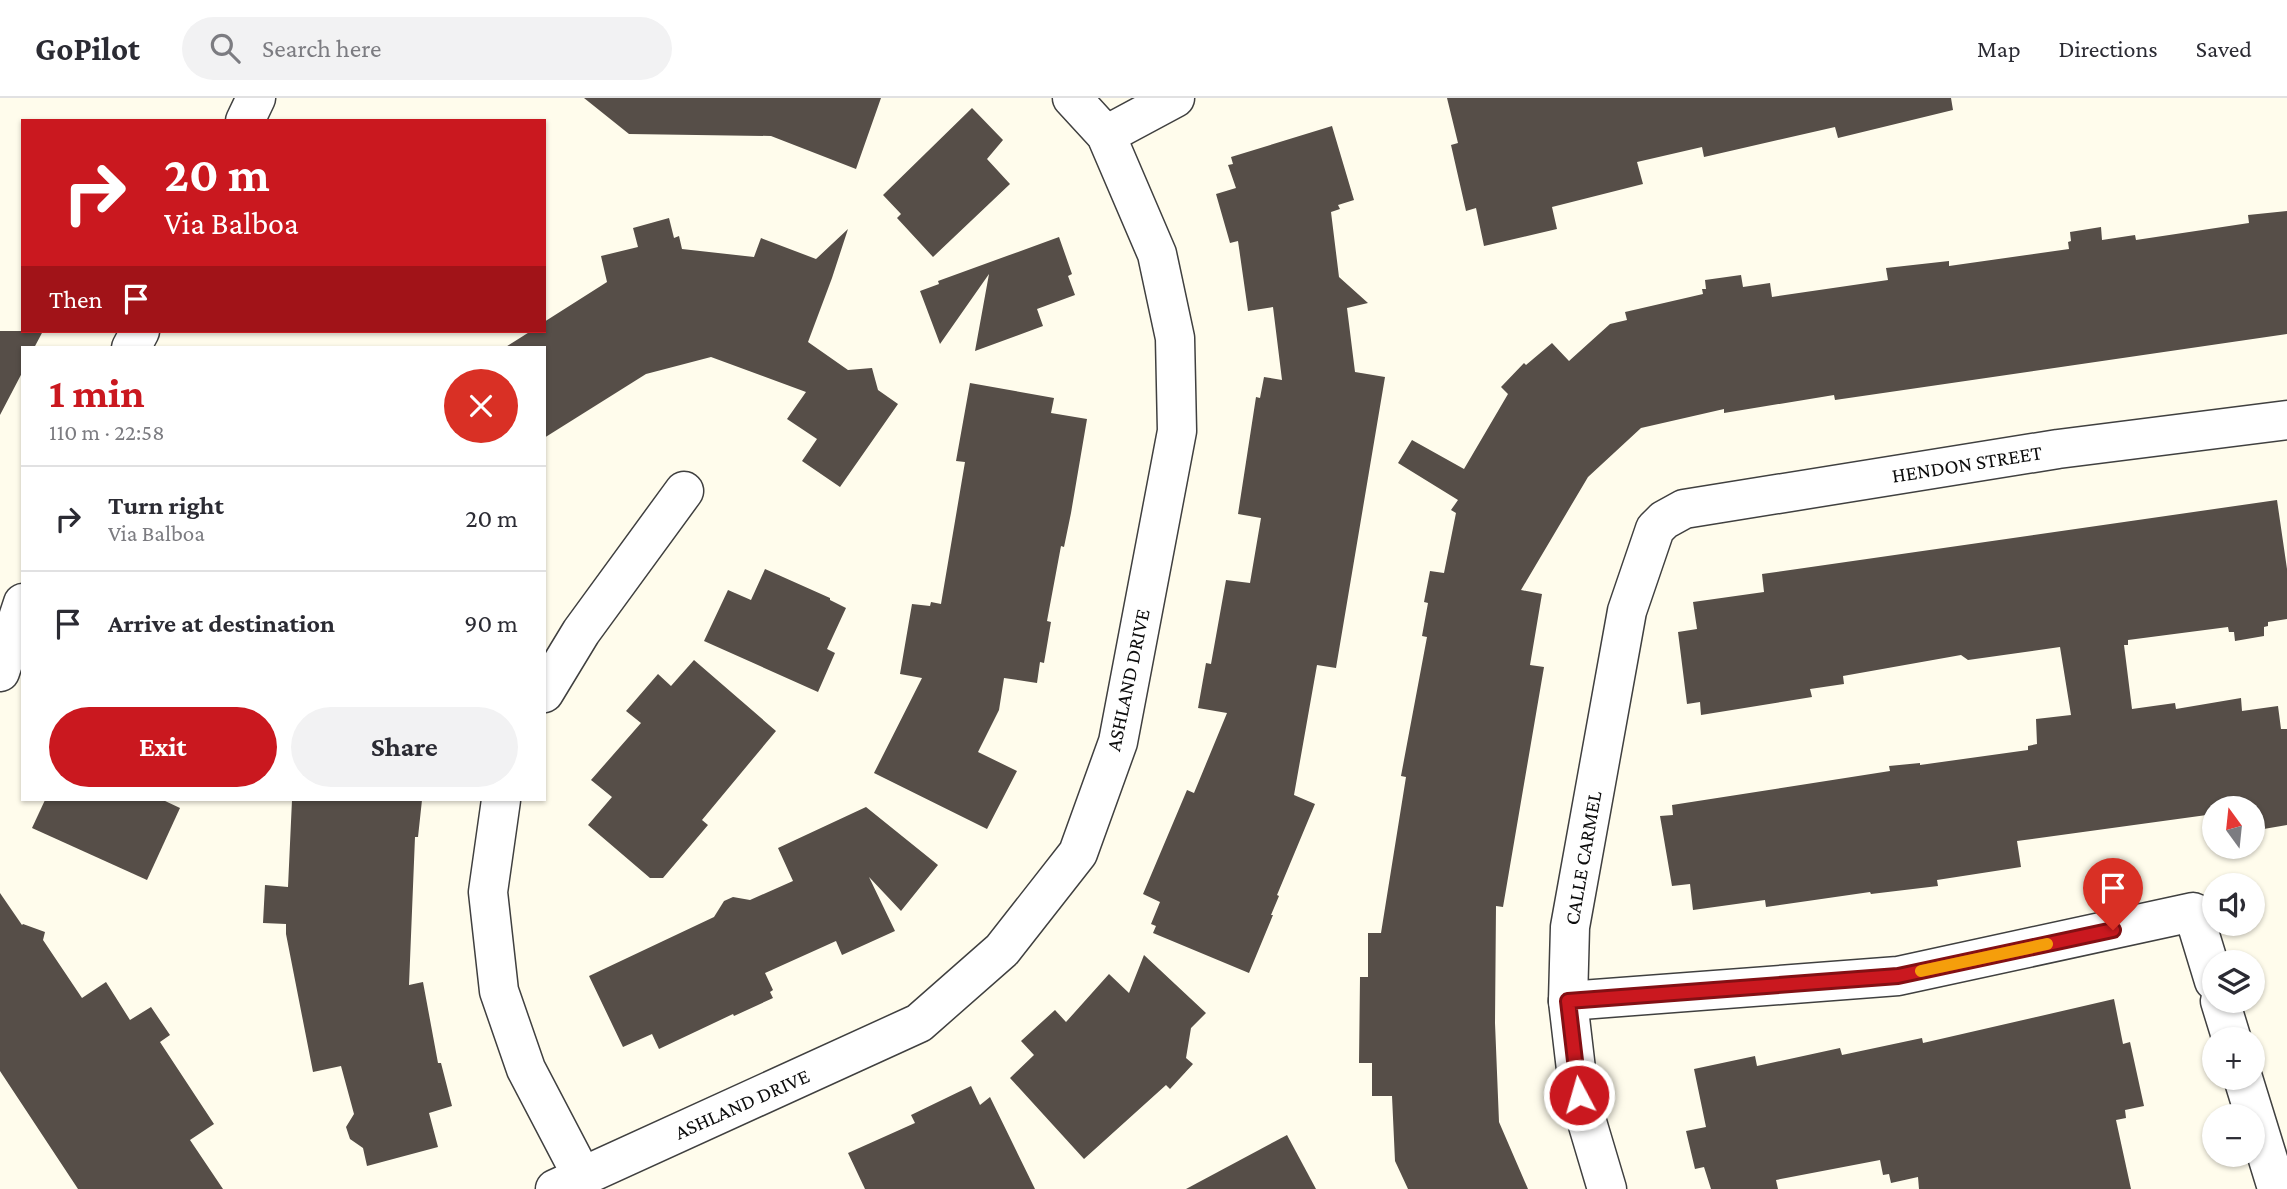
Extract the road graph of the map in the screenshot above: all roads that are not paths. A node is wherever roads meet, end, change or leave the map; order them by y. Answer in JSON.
{"nodes":[{"id":1,"x":256,"y":98,"type":"edge"},
{"id":2,"x":1072,"y":98,"type":"edge"},
{"id":3,"x":1175,"y":98,"type":"edge"},
{"id":4,"x":246,"y":119,"type":"edge"},
{"id":5,"x":1106,"y":135,"type":"junction"},
{"id":6,"x":2287,"y":420,"type":"edge"},
{"id":7,"x":684,"y":491,"type":"dead end"},
{"id":8,"x":1655,"y":529,"type":"joint"},
{"id":9,"x":21,"y":609,"type":"edge"},
{"id":10,"x":0,"y":672,"type":"edge"},
{"id":11,"x":546,"y":690,"type":"edge"},
{"id":12,"x":501,"y":801,"type":"edge"},
{"id":13,"x":2205,"y":950,"type":"edge"},
{"id":14,"x":1568,"y":1001,"type":"junction"},
{"id":15,"x":2247,"y":1090,"type":"edge"},
{"id":16,"x":569,"y":1183,"type":"edge"},
{"id":17,"x":2276,"y":1185,"type":"dead end"},
{"id":18,"x":1606,"y":1189,"type":"edge"}],
"edges":[{"from":1,"to":4,"type":"street"},
{"from":2,"to":5,"type":"street","name":"ASHLAND DRIVE"},
{"from":3,"to":5,"type":"street"},
{"from":5,"to":16,"type":"street","name":"ASHLAND DRIVE"},
{"from":6,"to":8,"type":"street","name":"HENDON STREET"},
{"from":7,"to":11,"type":"street"},
{"from":8,"to":14,"type":"street","name":"CALLE CARMEL"},
{"from":9,"to":10,"type":"street"},
{"from":12,"to":16,"type":"street"},
{"from":13,"to":14,"type":"street"},
{"from":14,"to":18,"type":"street","name":"CALLE CARMEL"},
{"from":15,"to":17,"type":"street"}]}
